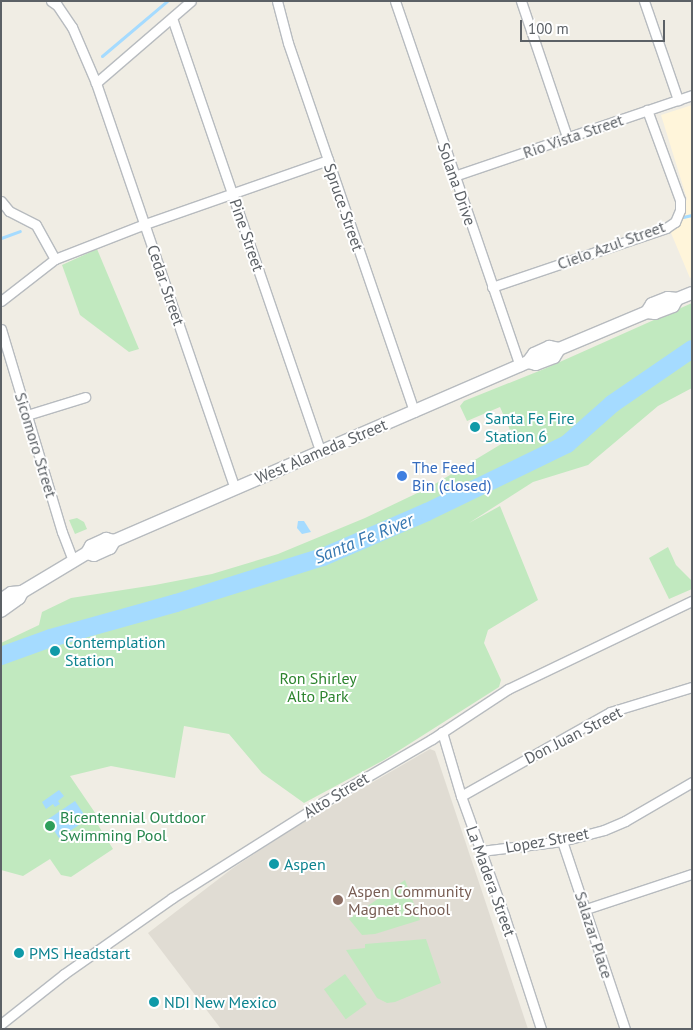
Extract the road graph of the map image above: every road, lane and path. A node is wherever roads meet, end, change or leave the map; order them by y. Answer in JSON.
{"nodes":[{"id":1,"x":51,"y":1,"type":"edge"},
{"id":2,"x":191,"y":1,"type":"edge"},
{"id":3,"x":277,"y":1,"type":"edge"},
{"id":4,"x":395,"y":1,"type":"edge"},
{"id":5,"x":521,"y":1,"type":"edge"},
{"id":6,"x":644,"y":1,"type":"edge"},
{"id":7,"x":172,"y":18,"type":"junction"},
{"id":8,"x":96,"y":83,"type":"junction"},
{"id":9,"x":692,"y":95,"type":"edge"},
{"id":10,"x":678,"y":100,"type":"junction"},
{"id":11,"x":647,"y":110,"type":"junction"},
{"id":12,"x":567,"y":137,"type":"junction"},
{"id":13,"x":328,"y":160,"type":"junction"},
{"id":14,"x":454,"y":176,"type":"junction"},
{"id":15,"x":232,"y":193,"type":"junction"},
{"id":16,"x":1,"y":201,"type":"edge"},
{"id":17,"x":145,"y":224,"type":"junction"},
{"id":18,"x":55,"y":259,"type":"junction"},
{"id":19,"x":492,"y":287,"type":"junction"},
{"id":20,"x":692,"y":293,"type":"edge"},
{"id":21,"x":1,"y":301,"type":"edge"},
{"id":22,"x":1,"y":329,"type":"edge"},
{"id":23,"x":524,"y":364,"type":"junction"},
{"id":24,"x":85,"y":398,"type":"dead end"},
{"id":25,"x":414,"y":412,"type":"junction"},
{"id":26,"x":27,"y":415,"type":"junction"},
{"id":27,"x":321,"y":452,"type":"junction"},
{"id":28,"x":235,"y":488,"type":"junction"},
{"id":29,"x":73,"y":560,"type":"junction"},
{"id":30,"x":22,"y":592,"type":"junction"},
{"id":31,"x":1,"y":600,"type":"edge"},
{"id":32,"x":692,"y":601,"type":"edge"},
{"id":33,"x":1,"y":610,"type":"edge"},
{"id":34,"x":692,"y":688,"type":"edge"},
{"id":35,"x":442,"y":732,"type":"junction"},
{"id":36,"x":692,"y":782,"type":"edge"},
{"id":37,"x":461,"y":796,"type":"junction"},
{"id":38,"x":562,"y":841,"type":"junction"},
{"id":39,"x":480,"y":851,"type":"junction"},
{"id":40,"x":691,"y":875,"type":"edge"},
{"id":41,"x":586,"y":909,"type":"junction"},
{"id":42,"x":1,"y":1024,"type":"edge"},
{"id":43,"x":541,"y":1029,"type":"edge"},
{"id":44,"x":625,"y":1029,"type":"edge"}],
"edges":[{"from":1,"to":8,"type":"street","name":"Cedar Street"},
{"from":2,"to":7,"type":"street"},
{"from":3,"to":13,"type":"street","name":"Spruce Street"},
{"from":4,"to":14,"type":"street","name":"Solana Drive"},
{"from":5,"to":12,"type":"street"},
{"from":6,"to":10,"type":"street"},
{"from":7,"to":8,"type":"street"},
{"from":7,"to":15,"type":"street","name":"Pine Street"},
{"from":8,"to":17,"type":"street","name":"Cedar Street"},
{"from":9,"to":10,"type":"street","name":"Rio Vista Street"},
{"from":10,"to":11,"type":"street","name":"Rio Vista Street"},
{"from":11,"to":12,"type":"street","name":"Rio Vista Street"},
{"from":11,"to":19,"type":"street","name":"Cielo Azul Street"},
{"from":12,"to":14,"type":"street","name":"Rio Vista Street"},
{"from":13,"to":15,"type":"street"},
{"from":13,"to":25,"type":"street","name":"Spruce Street"},
{"from":14,"to":19,"type":"street","name":"Solana Drive"},
{"from":15,"to":17,"type":"street"},
{"from":15,"to":27,"type":"street","name":"Pine Street"},
{"from":16,"to":18,"type":"street"},
{"from":17,"to":18,"type":"street"},
{"from":17,"to":28,"type":"street","name":"Cedar Street"},
{"from":18,"to":21,"type":"street"},
{"from":19,"to":23,"type":"street","name":"Solana Drive"},
{"from":20,"to":23,"type":"street","name":"West Alameda Street"},
{"from":22,"to":26,"type":"street","name":"Sicomoro Street"},
{"from":23,"to":25,"type":"street","name":"West Alameda Street"},
{"from":24,"to":26,"type":"street"},
{"from":25,"to":27,"type":"street","name":"West Alameda Street"},
{"from":26,"to":29,"type":"street","name":"Sicomoro Street"},
{"from":27,"to":28,"type":"street","name":"West Alameda Street"},
{"from":28,"to":29,"type":"street","name":"West Alameda Street"},
{"from":29,"to":30,"type":"street","name":"West Alameda Street"},
{"from":30,"to":31,"type":"street","name":"West Alameda Street"},
{"from":30,"to":33,"type":"street","name":"West Alameda Street"},
{"from":32,"to":35,"type":"street","name":"Alto Street"},
{"from":34,"to":37,"type":"street","name":"Don Juan Street"},
{"from":35,"to":37,"type":"street","name":"La Madera Street"},
{"from":35,"to":42,"type":"street","name":"Alto Street"},
{"from":36,"to":38,"type":"street","name":"Lopez Street"},
{"from":37,"to":39,"type":"street","name":"La Madera Street"},
{"from":38,"to":39,"type":"street","name":"Lopez Street"},
{"from":38,"to":41,"type":"street","name":"Salazar Place"},
{"from":39,"to":43,"type":"street","name":"La Madera Street"},
{"from":40,"to":41,"type":"street"},
{"from":41,"to":44,"type":"street","name":"Salazar Place"}]}
